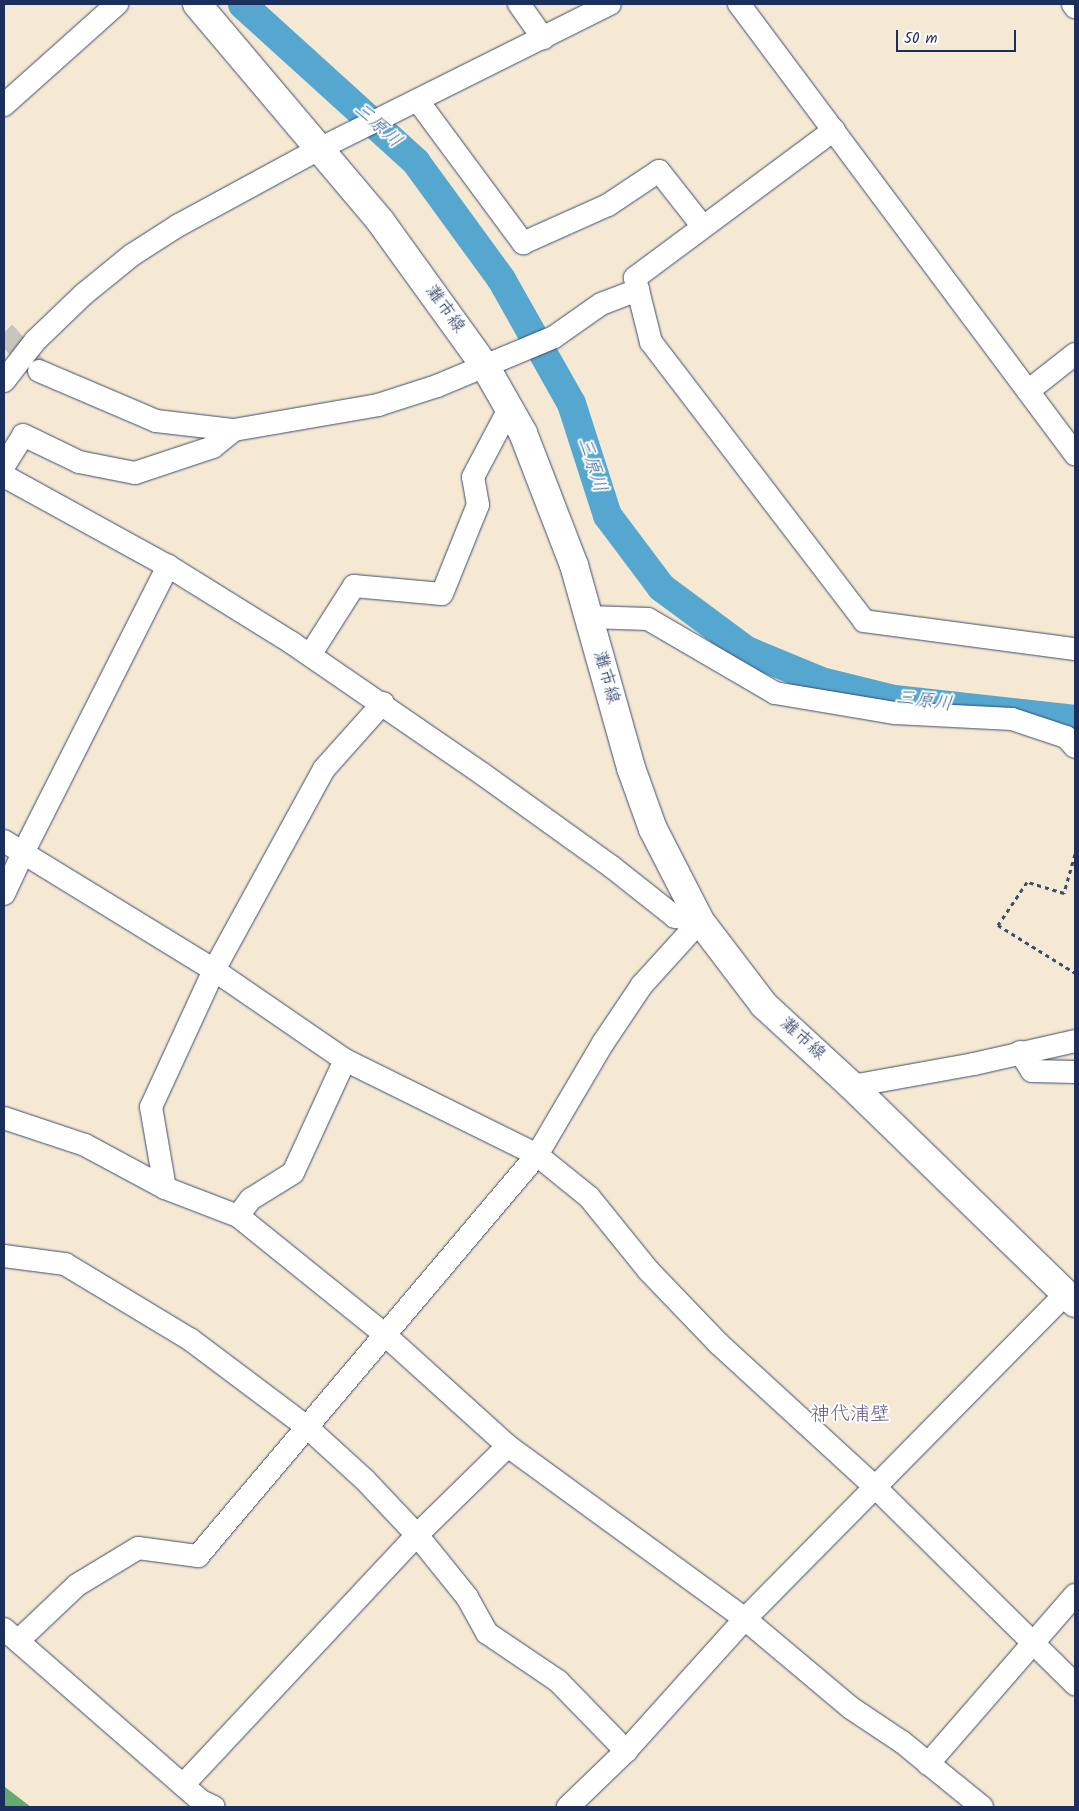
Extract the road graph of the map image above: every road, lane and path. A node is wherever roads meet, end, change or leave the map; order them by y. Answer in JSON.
{"nodes":[{"id":1,"x":117,"y":4,"type":"edge"},
{"id":2,"x":197,"y":4,"type":"edge"},
{"id":3,"x":519,"y":4,"type":"edge"},
{"id":4,"x":610,"y":4,"type":"edge"},
{"id":5,"x":739,"y":4,"type":"edge"},
{"id":6,"x":1073,"y":4,"type":"edge"},
{"id":7,"x":1075,"y":7,"type":"edge"},
{"id":8,"x":543,"y":38,"type":"junction"},
{"id":9,"x":4,"y":105,"type":"edge"},
{"id":10,"x":410,"y":105,"type":"junction"},
{"id":11,"x":834,"y":130,"type":"junction"},
{"id":12,"x":319,"y":149,"type":"junction"},
{"id":13,"x":703,"y":228,"type":"junction"},
{"id":14,"x":638,"y":290,"type":"junction"},
{"id":15,"x":1075,"y":354,"type":"edge"},
{"id":16,"x":491,"y":364,"type":"junction"},
{"id":17,"x":39,"y":371,"type":"tunnel mouth"},
{"id":18,"x":4,"y":381,"type":"edge"},
{"id":19,"x":1028,"y":391,"type":"junction"},
{"id":20,"x":509,"y":409,"type":"junction"},
{"id":21,"x":234,"y":430,"type":"junction"},
{"id":22,"x":1075,"y":454,"type":"edge"},
{"id":23,"x":4,"y":466,"type":"edge"},
{"id":24,"x":4,"y":476,"type":"edge"},
{"id":25,"x":168,"y":566,"type":"junction"},
{"id":26,"x":588,"y":616,"type":"junction"},
{"id":27,"x":1075,"y":649,"type":"edge"},
{"id":28,"x":310,"y":655,"type":"junction"},
{"id":29,"x":383,"y":703,"type":"junction"},
{"id":30,"x":1075,"y":747,"type":"edge"},
{"id":31,"x":4,"y":841,"type":"edge"},
{"id":32,"x":23,"y":853,"type":"junction"},
{"id":33,"x":1075,"y":854,"type":"edge"},
{"id":34,"x":4,"y":894,"type":"edge"},
{"id":35,"x":700,"y":921,"type":"junction"},
{"id":36,"x":214,"y":970,"type":"junction"},
{"id":37,"x":1075,"y":973,"type":"edge"},
{"id":38,"x":1075,"y":1041,"type":"edge"},
{"id":39,"x":1020,"y":1052,"type":"junction"},
{"id":40,"x":345,"y":1060,"type":"junction"},
{"id":41,"x":1075,"y":1072,"type":"edge"},
{"id":42,"x":852,"y":1086,"type":"junction"},
{"id":43,"x":4,"y":1118,"type":"edge"},
{"id":44,"x":537,"y":1155,"type":"junction"},
{"id":45,"x":165,"y":1188,"type":"junction"},
{"id":46,"x":238,"y":1216,"type":"junction"},
{"id":47,"x":4,"y":1256,"type":"edge"},
{"id":48,"x":1071,"y":1298,"type":"edge"},
{"id":49,"x":384,"y":1334,"type":"junction"},
{"id":50,"x":308,"y":1428,"type":"junction"},
{"id":51,"x":508,"y":1446,"type":"junction"},
{"id":52,"x":875,"y":1487,"type":"junction"},
{"id":53,"x":417,"y":1535,"type":"junction"},
{"id":54,"x":1075,"y":1595,"type":"edge"},
{"id":55,"x":745,"y":1619,"type":"junction"},
{"id":56,"x":11,"y":1635,"type":"edge"},
{"id":57,"x":1033,"y":1644,"type":"junction"},
{"id":58,"x":1075,"y":1684,"type":"edge"},
{"id":59,"x":626,"y":1751,"type":"junction"},
{"id":60,"x":928,"y":1764,"type":"junction"},
{"id":61,"x":184,"y":1785,"type":"junction"},
{"id":62,"x":214,"y":1807,"type":"edge"},
{"id":63,"x":568,"y":1807,"type":"edge"},
{"id":64,"x":982,"y":1807,"type":"edge"}],
"edges":[{"from":1,"to":9,"type":"street"},
{"from":2,"to":12,"type":"main road","name":"灘市線"},
{"from":3,"to":8,"type":"street"},
{"from":4,"to":8,"type":"street"},
{"from":5,"to":11,"type":"street"},
{"from":6,"to":7,"type":"street"},
{"from":8,"to":10,"type":"street"},
{"from":10,"to":12,"type":"street"},
{"from":10,"to":13,"type":"street"},
{"from":11,"to":13,"type":"street"},
{"from":11,"to":19,"type":"street"},
{"from":12,"to":16,"type":"main road","name":"灘市線"},
{"from":12,"to":18,"type":"street"},
{"from":13,"to":14,"type":"street"},
{"from":14,"to":16,"type":"street"},
{"from":14,"to":27,"type":"street"},
{"from":15,"to":19,"type":"street"},
{"from":16,"to":20,"type":"main road","name":"灘市線"},
{"from":16,"to":21,"type":"street"},
{"from":17,"to":21,"type":"street"},
{"from":19,"to":22,"type":"street"},
{"from":20,"to":26,"type":"main road","name":"灘市線"},
{"from":20,"to":28,"type":"street"},
{"from":21,"to":23,"type":"street"},
{"from":24,"to":25,"type":"street"},
{"from":25,"to":28,"type":"street"},
{"from":25,"to":32,"type":"street"},
{"from":26,"to":30,"type":"street"},
{"from":26,"to":35,"type":"main road","name":"灘市線"},
{"from":28,"to":29,"type":"street"},
{"from":29,"to":35,"type":"street"},
{"from":29,"to":36,"type":"street"},
{"from":31,"to":32,"type":"street"},
{"from":32,"to":34,"type":"street"},
{"from":32,"to":36,"type":"street"},
{"from":33,"to":37,"type":"path"},
{"from":35,"to":42,"type":"main road","name":"灘市線"},
{"from":35,"to":44,"type":"street"},
{"from":36,"to":40,"type":"street"},
{"from":36,"to":45,"type":"street"},
{"from":38,"to":39,"type":"street"},
{"from":39,"to":41,"type":"street"},
{"from":39,"to":42,"type":"street"},
{"from":40,"to":44,"type":"street"},
{"from":40,"to":46,"type":"street"},
{"from":42,"to":48,"type":"main road","name":"灘市線"},
{"from":43,"to":45,"type":"street"},
{"from":44,"to":49,"type":"street"},
{"from":44,"to":52,"type":"street"},
{"from":45,"to":46,"type":"street"},
{"from":46,"to":49,"type":"street"},
{"from":47,"to":50,"type":"street"},
{"from":48,"to":52,"type":"street"},
{"from":49,"to":50,"type":"street"},
{"from":49,"to":51,"type":"street"},
{"from":50,"to":53,"type":"street"},
{"from":50,"to":56,"type":"street"},
{"from":51,"to":53,"type":"street"},
{"from":51,"to":55,"type":"street"},
{"from":52,"to":55,"type":"street"},
{"from":52,"to":57,"type":"street"},
{"from":53,"to":59,"type":"street"},
{"from":53,"to":61,"type":"street"},
{"from":54,"to":57,"type":"street"},
{"from":55,"to":59,"type":"street"},
{"from":55,"to":60,"type":"street"},
{"from":56,"to":61,"type":"street"},
{"from":57,"to":58,"type":"street"},
{"from":57,"to":60,"type":"street"},
{"from":59,"to":63,"type":"street"},
{"from":60,"to":64,"type":"street"},
{"from":61,"to":62,"type":"street"}]}
